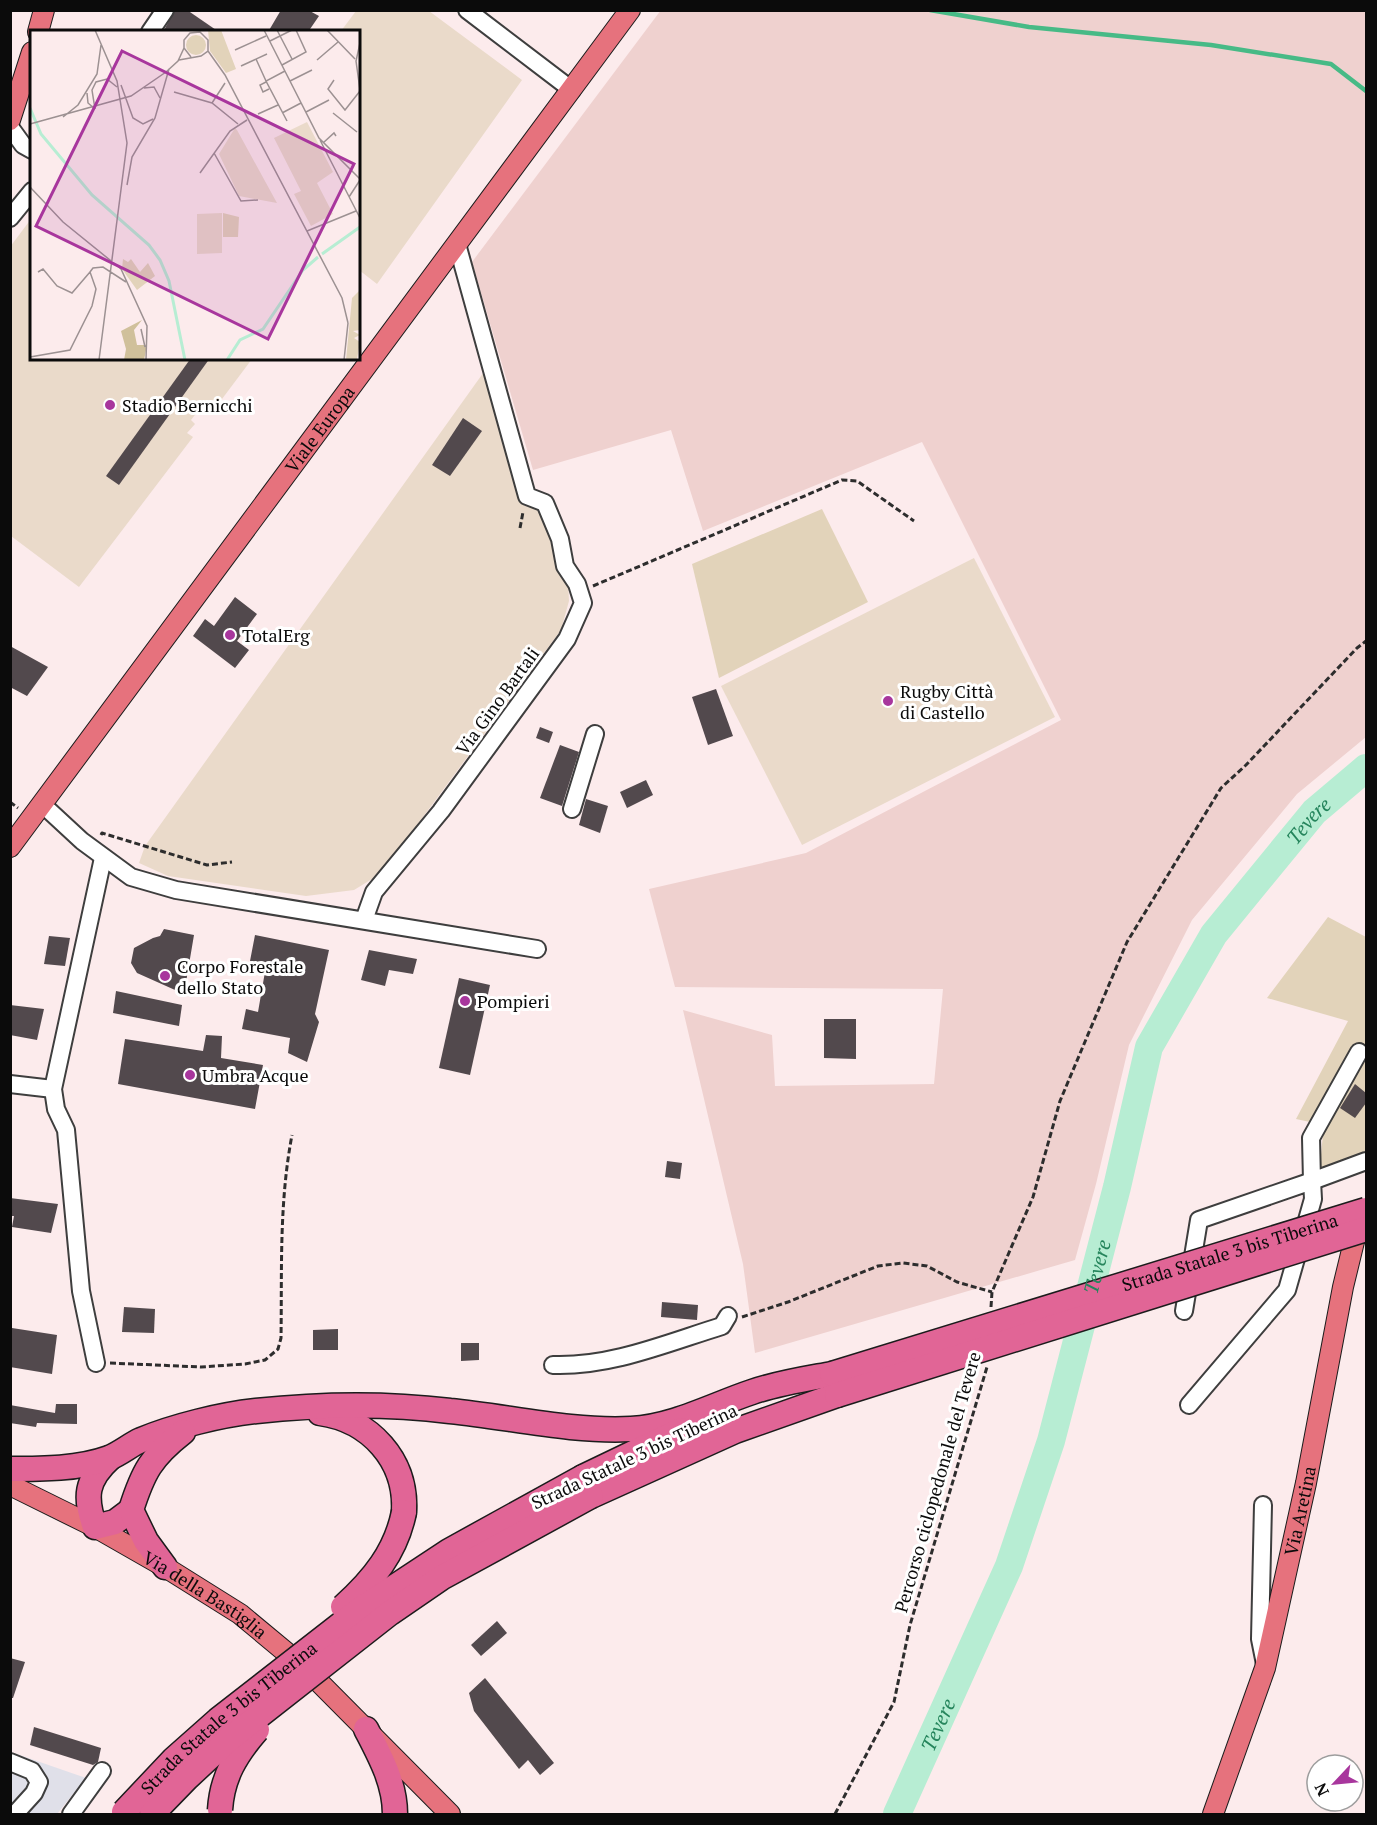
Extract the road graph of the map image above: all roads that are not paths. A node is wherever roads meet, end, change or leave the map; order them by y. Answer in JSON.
{"nodes":[{"id":1,"x":44,"y":10,"type":"edge"},
{"id":2,"x":165,"y":10,"type":"edge"},
{"id":3,"x":467,"y":10,"type":"edge"},
{"id":4,"x":630,"y":10,"type":"edge"},
{"id":5,"x":39,"y":30,"type":"edge"},
{"id":6,"x":151,"y":30,"type":"edge"},
{"id":7,"x":30,"y":58,"type":"edge"},
{"id":8,"x":572,"y":90,"type":"junction"},
{"id":9,"x":10,"y":120,"type":"edge"},
{"id":10,"x":10,"y":127,"type":"edge"},
{"id":11,"x":30,"y":149,"type":"edge"},
{"id":12,"x":30,"y":193,"type":"edge"},
{"id":13,"x":10,"y":218,"type":"edge"},
{"id":14,"x":457,"y":244,"type":"junction"},
{"id":15,"x":595,"y":734,"type":"dead end"},
{"id":16,"x":42,"y":804,"type":"junction"},
{"id":17,"x":572,"y":809,"type":"dead end"},
{"id":18,"x":10,"y":847,"type":"edge"},
{"id":19,"x":97,"y":854,"type":"junction"},
{"id":20,"x":364,"y":920,"type":"junction"},
{"id":21,"x":537,"y":949,"type":"dead end"},
{"id":22,"x":1359,"y":1052,"type":"dead end"},
{"id":23,"x":10,"y":1084,"type":"edge"},
{"id":24,"x":53,"y":1089,"type":"junction"},
{"id":25,"x":1366,"y":1161,"type":"edge"},
{"id":26,"x":1312,"y":1181,"type":"junction"},
{"id":27,"x":1366,"y":1202,"type":"edge"},
{"id":28,"x":1366,"y":1210,"type":"edge"},
{"id":29,"x":1366,"y":1229,"type":"edge"},
{"id":30,"x":1184,"y":1311,"type":"dead end"},
{"id":31,"x":728,"y":1316,"type":"road end"},
{"id":32,"x":96,"y":1363,"type":"road end"},
{"id":33,"x":553,"y":1365,"type":"dead end"},
{"id":34,"x":835,"y":1384,"type":"junction"},
{"id":35,"x":1189,"y":1405,"type":"dead end"},
{"id":36,"x":282,"y":1409,"type":"junction"},
{"id":37,"x":191,"y":1425,"type":"junction"},
{"id":38,"x":110,"y":1458,"type":"junction"},
{"id":39,"x":10,"y":1469,"type":"edge"},
{"id":40,"x":10,"y":1485,"type":"edge"},
{"id":41,"x":587,"y":1486,"type":"junction"},
{"id":42,"x":1263,"y":1505,"type":"dead end"},
{"id":43,"x":131,"y":1510,"type":"junction"},
{"id":44,"x":94,"y":1527,"type":"junction"},
{"id":45,"x":165,"y":1567,"type":"junction"},
{"id":46,"x":441,"y":1578,"type":"junction"},
{"id":47,"x":1265,"y":1668,"type":"junction"},
{"id":48,"x":218,"y":1720,"type":"junction"},
{"id":49,"x":366,"y":1729,"type":"junction"},
{"id":50,"x":10,"y":1762,"type":"edge"},
{"id":51,"x":102,"y":1771,"type":"dead end"},
{"id":52,"x":220,"y":1812,"type":"edge"},
{"id":53,"x":123,"y":1813,"type":"edge"},
{"id":54,"x":15,"y":1815,"type":"edge"},
{"id":55,"x":71,"y":1815,"type":"edge"},
{"id":56,"x":152,"y":1815,"type":"edge"},
{"id":57,"x":395,"y":1815,"type":"edge"},
{"id":58,"x":450,"y":1815,"type":"edge"},
{"id":59,"x":1213,"y":1815,"type":"edge"}],
"edges":[{"from":1,"to":5,"type":"main road"},
{"from":2,"to":6,"type":"street"},
{"from":3,"to":8,"type":"street"},
{"from":4,"to":8,"type":"main road","name":"Viale Europa"},
{"from":7,"to":9,"type":"main road"},
{"from":8,"to":14,"type":"main road","name":"Viale Europa"},
{"from":10,"to":11,"type":"street"},
{"from":12,"to":13,"type":"street"},
{"from":14,"to":16,"type":"main road","name":"Viale Europa"},
{"from":14,"to":20,"type":"street","name":"Via Gino Bartali"},
{"from":15,"to":17,"type":"street"},
{"from":16,"to":18,"type":"main road","name":"Viale Europa"},
{"from":16,"to":19,"type":"street"},
{"from":19,"to":20,"type":"street"},
{"from":19,"to":24,"type":"street"},
{"from":20,"to":21,"type":"street"},
{"from":22,"to":26,"type":"street"},
{"from":23,"to":24,"type":"street"},
{"from":24,"to":32,"type":"street"},
{"from":25,"to":26,"type":"street"},
{"from":26,"to":30,"type":"street"},
{"from":26,"to":35,"type":"street"},
{"from":27,"to":47,"type":"main road","name":"Via Aretina"},
{"from":28,"to":34,"type":"highway","name":"Strada Statale 3 bis Tiberina","bridge":true},
{"from":29,"to":34,"type":"highway","name":"Strada Statale 3 bis Tiberina","bridge":true},
{"from":31,"to":33,"type":"street"},
{"from":34,"to":36,"type":"highway"},
{"from":34,"to":41,"type":"highway","name":"Strada Statale 3 bis Tiberina"},
{"from":36,"to":37,"type":"highway"},
{"from":36,"to":48,"type":"highway","bridge":true},
{"from":37,"to":38,"type":"highway"},
{"from":37,"to":43,"type":"highway"},
{"from":38,"to":39,"type":"highway"},
{"from":38,"to":44,"type":"highway"},
{"from":40,"to":44,"type":"main road","name":"Via della Bastiglia"},
{"from":41,"to":46,"type":"highway","name":"Strada Statale 3 bis Tiberina","bridge":true},
{"from":41,"to":48,"type":"highway","name":"Strada Statale 3 bis Tiberina","bridge":true},
{"from":42,"to":47,"type":"street"},
{"from":43,"to":44,"type":"highway"},
{"from":43,"to":45,"type":"highway"},
{"from":44,"to":45,"type":"main road","name":"Via della Bastiglia"},
{"from":45,"to":49,"type":"main road","name":"Via della Bastiglia"},
{"from":46,"to":52,"type":"highway","bridge":true},
{"from":46,"to":56,"type":"highway","name":"Strada Statale 3 bis Tiberina","bridge":true},
{"from":47,"to":59,"type":"main road","name":"Via Aretina"},
{"from":48,"to":53,"type":"highway","name":"Strada Statale 3 bis Tiberina","bridge":true},
{"from":49,"to":57,"type":"highway"},
{"from":49,"to":58,"type":"main road","name":"Via della Bastiglia"},
{"from":50,"to":54,"type":"street"},
{"from":51,"to":55,"type":"street"}]}
